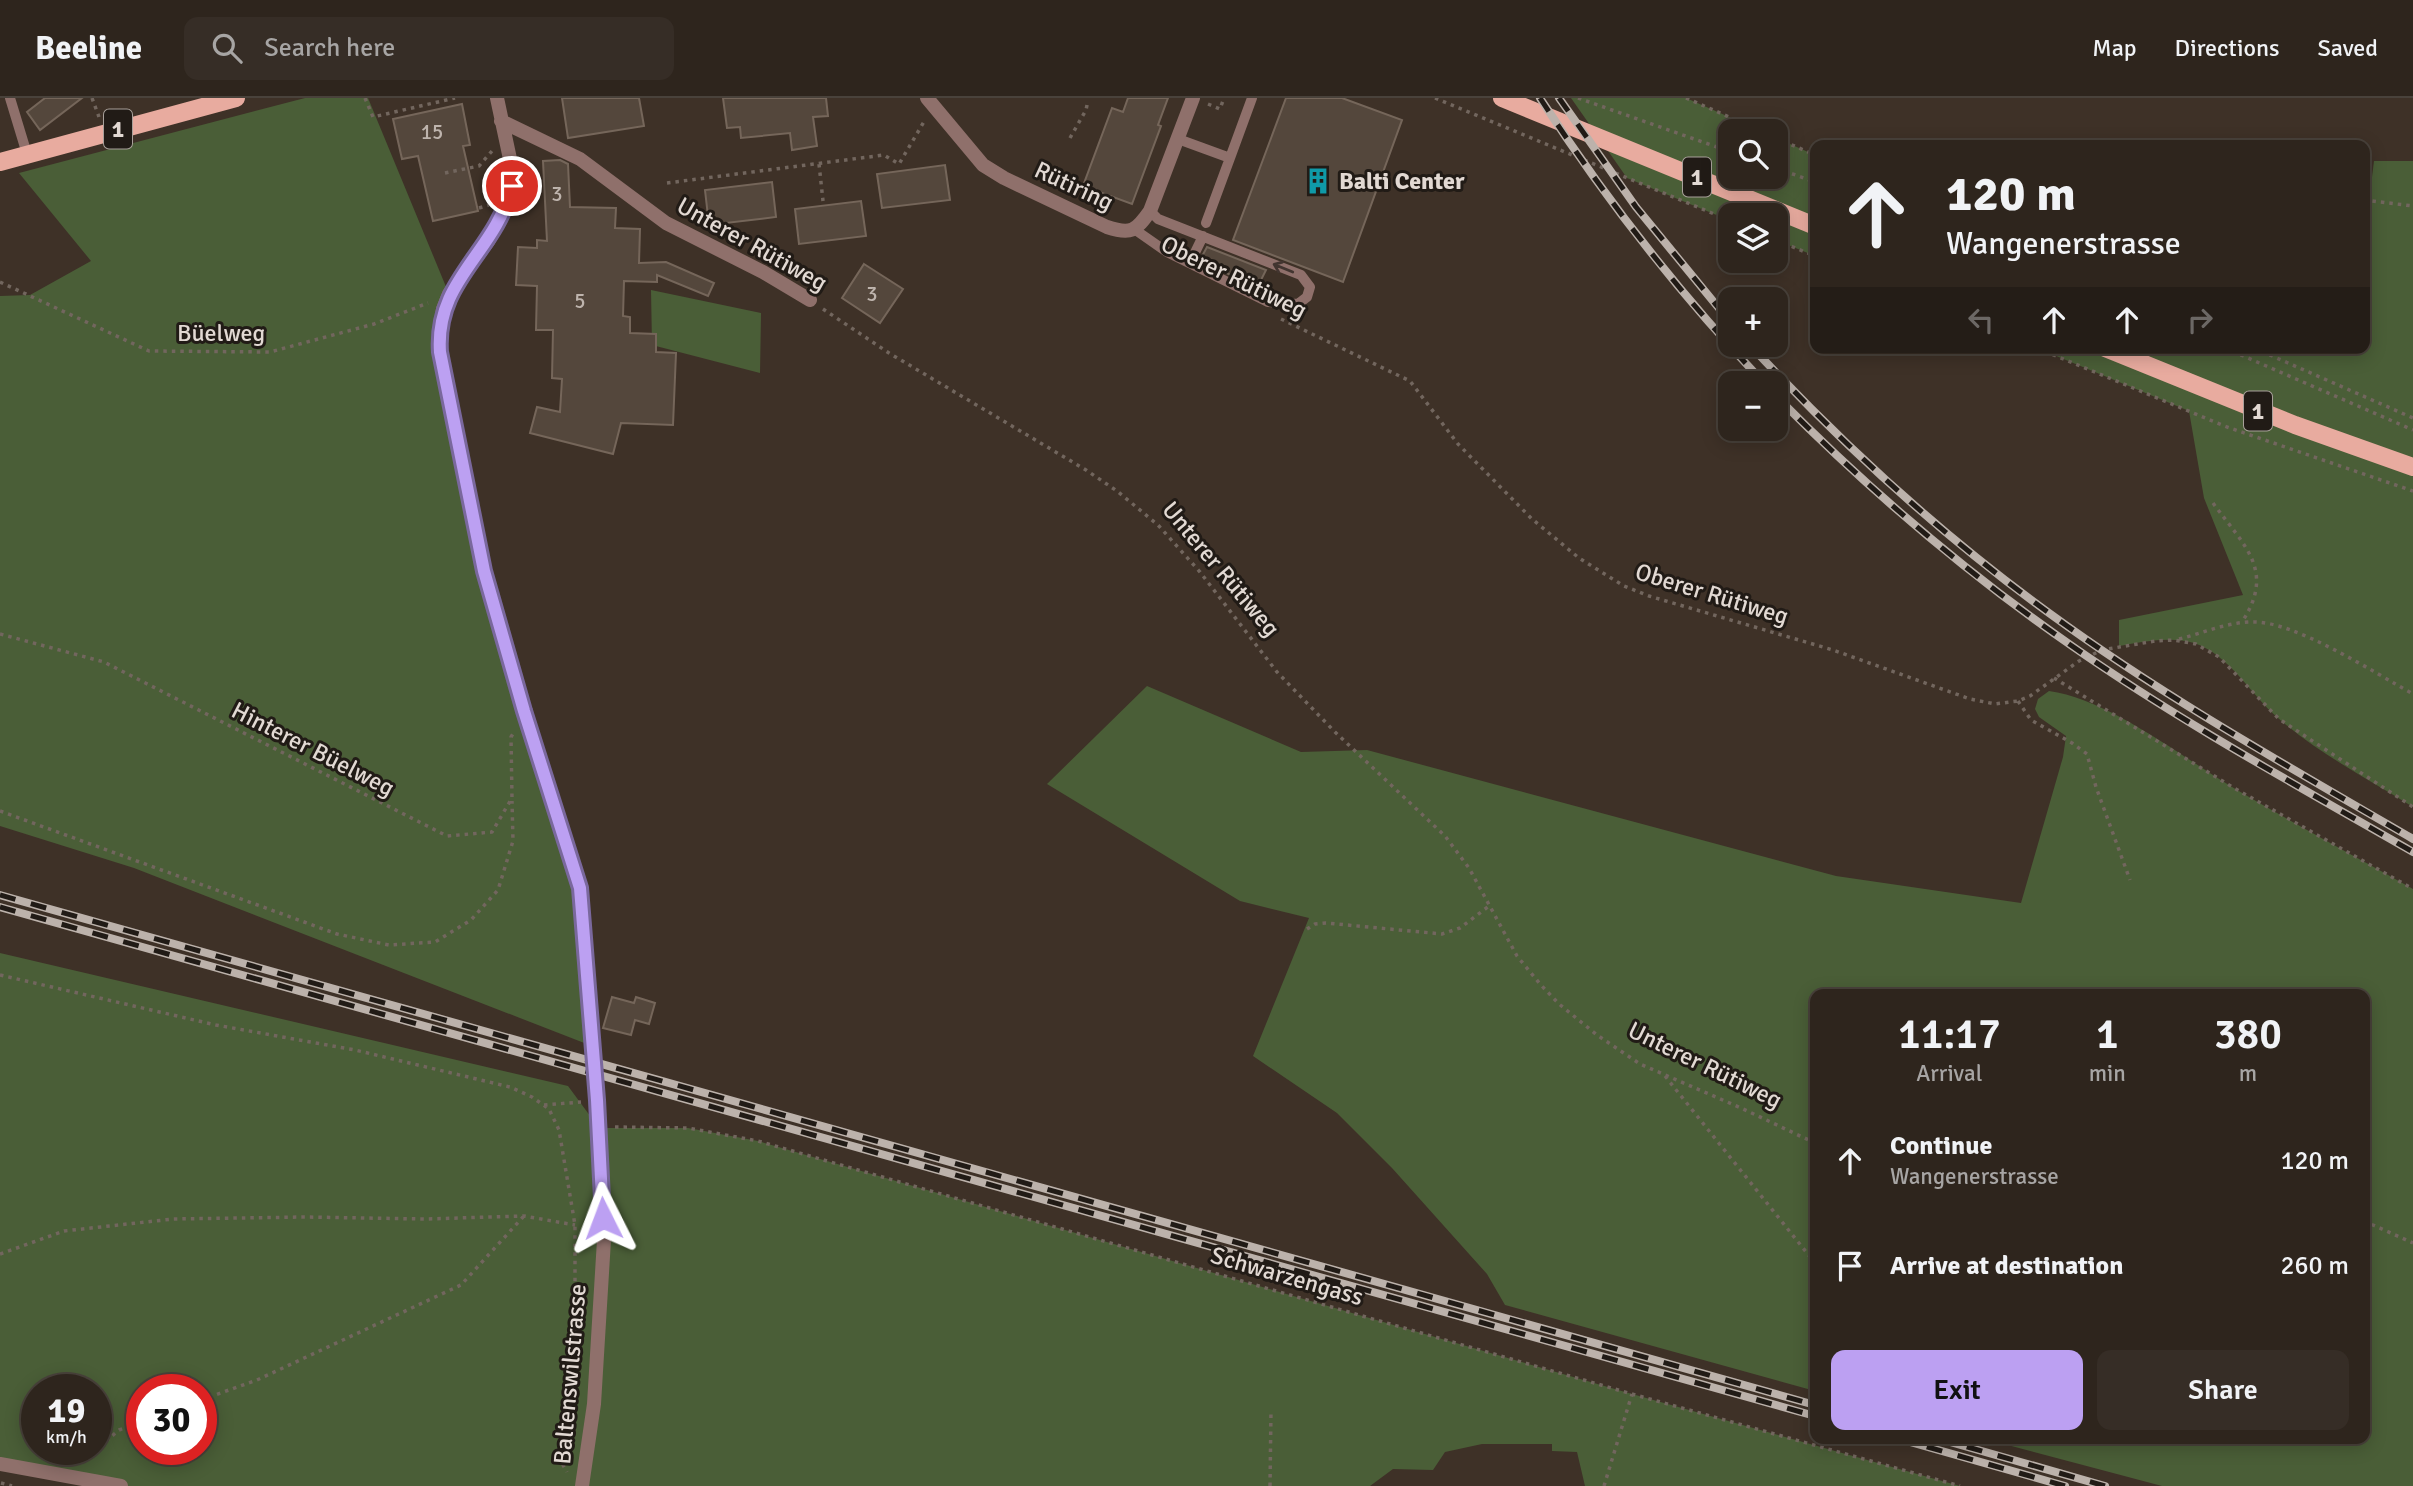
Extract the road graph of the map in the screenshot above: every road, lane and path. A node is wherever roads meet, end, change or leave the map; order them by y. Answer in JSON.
{"nodes":[{"id":1,"x":10,"y":98,"type":"edge"},
{"id":2,"x":92,"y":98,"type":"edge"},
{"id":3,"x":236,"y":98,"type":"edge"},
{"id":4,"x":365,"y":98,"type":"edge"},
{"id":5,"x":455,"y":98,"type":"edge"},
{"id":6,"x":497,"y":98,"type":"edge"},
{"id":7,"x":1193,"y":98,"type":"edge"},
{"id":8,"x":1224,"y":98,"type":"edge"},
{"id":9,"x":1252,"y":98,"type":"edge"},
{"id":10,"x":1435,"y":98,"type":"edge"},
{"id":11,"x":1502,"y":98,"type":"edge"},
{"id":12,"x":1578,"y":98,"type":"edge"},
{"id":13,"x":1686,"y":98,"type":"edge"},
{"id":14,"x":930,"y":102,"type":"edge"},
{"id":15,"x":1087,"y":105,"type":"dead end"},
{"id":16,"x":95,"y":106,"type":"dead end"},
{"id":17,"x":1734,"y":119,"type":"edge"},
{"id":18,"x":501,"y":121,"type":"junction"},
{"id":19,"x":1070,"y":138,"type":"dead end"},
{"id":20,"x":1178,"y":139,"type":"junction"},
{"id":21,"x":1788,"y":143,"type":"edge"},
{"id":22,"x":1718,"y":147,"type":"edge"},
{"id":23,"x":494,"y":150,"type":"dead end"},
{"id":24,"x":1810,"y":153,"type":"edge"},
{"id":25,"x":27,"y":154,"type":"junction"},
{"id":26,"x":1230,"y":158,"type":"junction"},
{"id":27,"x":0,"y":162,"type":"edge"},
{"id":28,"x":819,"y":164,"type":"junction"},
{"id":29,"x":1788,"y":172,"type":"edge"},
{"id":30,"x":445,"y":173,"type":"dead end"},
{"id":31,"x":1810,"y":180,"type":"edge"},
{"id":32,"x":667,"y":183,"type":"dead end"},
{"id":33,"x":823,"y":201,"type":"dead end"},
{"id":34,"x":2370,"y":201,"type":"edge"},
{"id":35,"x":2413,"y":206,"type":"edge"},
{"id":36,"x":1150,"y":211,"type":"junction"},
{"id":37,"x":1718,"y":216,"type":"edge"},
{"id":38,"x":1206,"y":223,"type":"dead end"},
{"id":39,"x":1810,"y":224,"type":"edge"},
{"id":40,"x":1134,"y":229,"type":"junction"},
{"id":41,"x":1203,"y":236,"type":"junction"},
{"id":42,"x":1788,"y":245,"type":"edge"},
{"id":43,"x":1810,"y":254,"type":"edge"},
{"id":44,"x":1189,"y":263,"type":"junction"},
{"id":45,"x":0,"y":282,"type":"edge"},
{"id":46,"x":449,"y":294,"type":"junction"},
{"id":47,"x":810,"y":300,"type":"joint"},
{"id":48,"x":1274,"y":316,"type":"dead end"},
{"id":49,"x":2051,"y":354,"type":"edge"},
{"id":50,"x":2120,"y":354,"type":"edge"},
{"id":51,"x":2239,"y":354,"type":"edge"},
{"id":52,"x":2268,"y":354,"type":"edge"},
{"id":53,"x":2413,"y":418,"type":"edge"},
{"id":54,"x":2413,"y":430,"type":"edge"},
{"id":55,"x":2413,"y":467,"type":"edge"},
{"id":56,"x":2413,"y":491,"type":"edge"},
{"id":57,"x":2213,"y":503,"type":"dead end"},
{"id":58,"x":2242,"y":622,"type":"junction"},
{"id":59,"x":0,"y":634,"type":"edge"},
{"id":60,"x":2174,"y":640,"type":"junction"},
{"id":61,"x":2054,"y":678,"type":"junction"},
{"id":62,"x":2413,"y":694,"type":"edge"},
{"id":63,"x":2018,"y":701,"type":"junction"},
{"id":64,"x":524,"y":711,"type":"junction"},
{"id":65,"x":512,"y":798,"type":"junction"},
{"id":66,"x":2413,"y":807,"type":"edge"},
{"id":67,"x":0,"y":811,"type":"edge"},
{"id":68,"x":2130,"y":880,"type":"dead end"},
{"id":69,"x":2413,"y":889,"type":"edge"},
{"id":70,"x":1489,"y":906,"type":"junction"},
{"id":71,"x":1307,"y":929,"type":"dead end"},
{"id":72,"x":0,"y":975,"type":"edge"},
{"id":73,"x":1663,"y":1074,"type":"junction"},
{"id":74,"x":597,"y":1100,"type":"junction"},
{"id":75,"x":543,"y":1105,"type":"junction"},
{"id":76,"x":599,"y":1128,"type":"junction"},
{"id":77,"x":1810,"y":1141,"type":"edge"},
{"id":78,"x":524,"y":1216,"type":"junction"},
{"id":79,"x":2370,"y":1224,"type":"edge"},
{"id":80,"x":575,"y":1225,"type":"junction"},
{"id":81,"x":2413,"y":1243,"type":"edge"},
{"id":82,"x":0,"y":1254,"type":"edge"},
{"id":83,"x":1810,"y":1257,"type":"edge"},
{"id":84,"x":217,"y":1394,"type":"edge"},
{"id":85,"x":1632,"y":1394,"type":"junction"},
{"id":86,"x":1271,"y":1410,"type":"dead end"},
{"id":87,"x":126,"y":1428,"type":"edge"},
{"id":88,"x":1810,"y":1444,"type":"edge"},
{"id":89,"x":1811,"y":1444,"type":"edge"},
{"id":90,"x":0,"y":1464,"type":"edge"},
{"id":91,"x":70,"y":1480,"type":"edge"},
{"id":92,"x":576,"y":1481,"type":"edge"},
{"id":93,"x":1,"y":1483,"type":"edge"},
{"id":94,"x":12,"y":1486,"type":"edge"},
{"id":95,"x":121,"y":1486,"type":"edge"},
{"id":96,"x":1270,"y":1486,"type":"edge"},
{"id":97,"x":1604,"y":1486,"type":"edge"},
{"id":98,"x":1961,"y":1486,"type":"edge"}],
"edges":[{"from":1,"to":25,"type":"lane"},
{"from":2,"to":16,"type":"path"},
{"from":3,"to":25,"type":"main road","number":"1"},
{"from":4,"to":5,"type":"path"},
{"from":6,"to":18,"type":"street"},
{"from":7,"to":8,"type":"path"},
{"from":7,"to":20,"type":"street","name":"Rütiring"},
{"from":9,"to":26,"type":"lane"},
{"from":10,"to":37,"type":"path"},
{"from":11,"to":39,"type":"main road","number":"1"},
{"from":12,"to":22,"type":"path"},
{"from":13,"to":17,"type":"path"},
{"from":14,"to":28,"type":"path"},
{"from":14,"to":40,"type":"street","name":"Rütiring"},
{"from":15,"to":19,"type":"path"},
{"from":18,"to":46,"type":"street"},
{"from":18,"to":47,"type":"street","name":"Unterer Rütiweg"},
{"from":20,"to":26,"type":"lane"},
{"from":20,"to":36,"type":"street","name":"Rütiring"},
{"from":21,"to":24,"type":"path"},
{"from":23,"to":30,"type":"path"},
{"from":25,"to":27,"type":"main road","number":"1"},
{"from":26,"to":38,"type":"lane"},
{"from":28,"to":32,"type":"path"},
{"from":28,"to":33,"type":"path"},
{"from":29,"to":31,"type":"path"},
{"from":34,"to":35,"type":"path"},
{"from":36,"to":40,"type":"street","name":"Rütiring"},
{"from":36,"to":41,"type":"lane"},
{"from":40,"to":44,"type":"lane"},
{"from":41,"to":44,"type":"lane"},
{"from":44,"to":41,"type":"lane","one_way":true},
{"from":42,"to":43,"type":"path"},
{"from":45,"to":46,"type":"path","name":"Büelweg"},
{"from":46,"to":64,"type":"street","name":"Baltenswilstrasse"},
{"from":47,"to":70,"type":"path","name":"Unterer Rütiweg"},
{"from":48,"to":63,"type":"path","name":"Oberer Rütiweg"},
{"from":49,"to":56,"type":"path"},
{"from":50,"to":55,"type":"main road","number":"1"},
{"from":51,"to":54,"type":"path"},
{"from":52,"to":53,"type":"path"},
{"from":57,"to":58,"type":"path"},
{"from":58,"to":60,"type":"path"},
{"from":58,"to":62,"type":"path"},
{"from":59,"to":65,"type":"path","name":"Hinterer Büelweg"},
{"from":60,"to":61,"type":"path","name":"Oberer Rütiweg"},
{"from":60,"to":66,"type":"path"},
{"from":61,"to":63,"type":"path","name":"Oberer Rütiweg"},
{"from":61,"to":69,"type":"path"},
{"from":63,"to":68,"type":"path"},
{"from":64,"to":65,"type":"path"},
{"from":64,"to":74,"type":"street","name":"Baltenswilstrasse"},
{"from":65,"to":67,"type":"path"},
{"from":70,"to":71,"type":"path"},
{"from":70,"to":73,"type":"path","name":"Unterer Rütiweg"},
{"from":72,"to":75,"type":"path"},
{"from":73,"to":77,"type":"path","name":"Unterer Rütiweg"},
{"from":73,"to":83,"type":"path"},
{"from":74,"to":75,"type":"path"},
{"from":74,"to":76,"type":"street","name":"Baltenswilstrasse"},
{"from":75,"to":80,"type":"path"},
{"from":76,"to":85,"type":"path","name":"Schwarzengass"},
{"from":76,"to":92,"type":"street","name":"Baltenswilstrasse"},
{"from":78,"to":80,"type":"path"},
{"from":78,"to":82,"type":"path"},
{"from":78,"to":84,"type":"path"},
{"from":79,"to":81,"type":"path"},
{"from":80,"to":92,"type":"path"},
{"from":85,"to":88,"type":"path","name":"Schwarzengass"},
{"from":85,"to":97,"type":"path"},
{"from":86,"to":96,"type":"path"},
{"from":87,"to":91,"type":"path"},
{"from":89,"to":98,"type":"path","name":"Schwarzengass"},
{"from":90,"to":91,"type":"street"},
{"from":91,"to":95,"type":"street"},
{"from":93,"to":94,"type":"path"}]}
